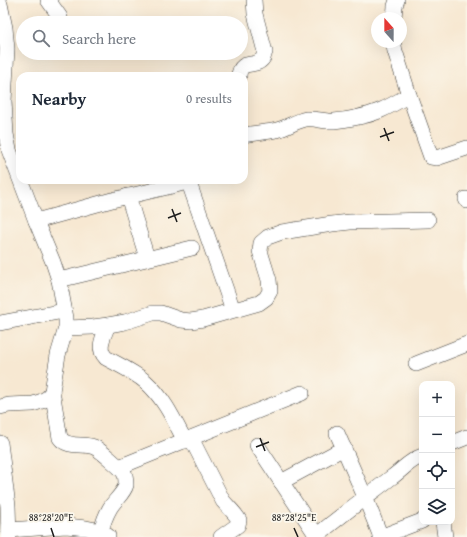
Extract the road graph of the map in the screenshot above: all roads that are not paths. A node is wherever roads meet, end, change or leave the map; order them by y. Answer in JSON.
{"nodes":[{"id":1,"x":48,"y":0,"type":"edge"},
{"id":2,"x":254,"y":0,"type":"edge"},
{"id":3,"x":397,"y":0,"type":"edge"},
{"id":4,"x":0,"y":4,"type":"edge"},
{"id":5,"x":394,"y":12,"type":"edge"},
{"id":6,"x":59,"y":16,"type":"edge"},
{"id":7,"x":395,"y":48,"type":"edge"},
{"id":8,"x":239,"y":72,"type":"edge"},
{"id":9,"x":408,"y":95,"type":"junction"},
{"id":10,"x":248,"y":134,"type":"edge"},
{"id":11,"x":467,"y":148,"type":"edge"},
{"id":12,"x":4,"y":151,"type":"edge"},
{"id":13,"x":16,"y":177,"type":"edge"},
{"id":14,"x":19,"y":184,"type":"edge"},
{"id":15,"x":179,"y":184,"type":"edge"},
{"id":16,"x":189,"y":184,"type":"edge"},
{"id":17,"x":128,"y":196,"type":"junction"},
{"id":18,"x":428,"y":220,"type":"dead end"},
{"id":19,"x":36,"y":221,"type":"junction"},
{"id":20,"x":192,"y":248,"type":"dead end"},
{"id":21,"x":147,"y":258,"type":"junction"},
{"id":22,"x":59,"y":280,"type":"junction"},
{"id":23,"x":233,"y":310,"type":"junction"},
{"id":24,"x":64,"y":311,"type":"junction"},
{"id":25,"x":0,"y":323,"type":"edge"},
{"id":26,"x":108,"y":325,"type":"junction"},
{"id":27,"x":66,"y":328,"type":"junction"},
{"id":28,"x":467,"y":344,"type":"edge"},
{"id":29,"x":416,"y":364,"type":"dead end"},
{"id":30,"x":52,"y":391,"type":"junction"},
{"id":31,"x":302,"y":393,"type":"dead end"},
{"id":32,"x":0,"y":407,"type":"edge"},
{"id":33,"x":337,"y":433,"type":"dead end"},
{"id":34,"x":467,"y":437,"type":"edge"},
{"id":35,"x":188,"y":440,"type":"junction"},
{"id":36,"x":455,"y":442,"type":"edge"},
{"id":37,"x":0,"y":443,"type":"edge"},
{"id":38,"x":257,"y":446,"type":"dead end"},
{"id":39,"x":344,"y":448,"type":"junction"},
{"id":40,"x":419,"y":458,"type":"edge"},
{"id":41,"x":119,"y":467,"type":"junction"},
{"id":42,"x":281,"y":482,"type":"junction"},
{"id":43,"x":365,"y":497,"type":"junction"},
{"id":44,"x":419,"y":522,"type":"edge"},
{"id":45,"x":443,"y":525,"type":"edge"},
{"id":46,"x":9,"y":533,"type":"edge"},
{"id":47,"x":105,"y":534,"type":"edge"},
{"id":48,"x":316,"y":536,"type":"edge"},
{"id":49,"x":221,"y":537,"type":"edge"},
{"id":50,"x":380,"y":537,"type":"edge"},
{"id":51,"x":445,"y":537,"type":"edge"}],
"edges":[{"from":1,"to":6,"type":"street"},
{"from":2,"to":8,"type":"street"},
{"from":3,"to":5,"type":"street"},
{"from":4,"to":12,"type":"street"},
{"from":7,"to":9,"type":"street"},
{"from":9,"to":10,"type":"street"},
{"from":9,"to":11,"type":"street"},
{"from":12,"to":13,"type":"street"},
{"from":14,"to":19,"type":"street"},
{"from":15,"to":17,"type":"street"},
{"from":16,"to":23,"type":"street"},
{"from":17,"to":19,"type":"street"},
{"from":17,"to":21,"type":"street"},
{"from":18,"to":23,"type":"street"},
{"from":19,"to":22,"type":"street"},
{"from":20,"to":21,"type":"street"},
{"from":21,"to":22,"type":"street"},
{"from":22,"to":24,"type":"street"},
{"from":23,"to":26,"type":"street"},
{"from":24,"to":25,"type":"street"},
{"from":24,"to":27,"type":"street"},
{"from":26,"to":27,"type":"street"},
{"from":26,"to":35,"type":"street"},
{"from":27,"to":30,"type":"street"},
{"from":28,"to":29,"type":"street"},
{"from":30,"to":32,"type":"street"},
{"from":30,"to":41,"type":"street"},
{"from":31,"to":35,"type":"street"},
{"from":33,"to":39,"type":"street"},
{"from":34,"to":36,"type":"street"},
{"from":35,"to":41,"type":"street"},
{"from":35,"to":49,"type":"street"},
{"from":37,"to":46,"type":"street"},
{"from":38,"to":42,"type":"street"},
{"from":39,"to":42,"type":"street"},
{"from":39,"to":43,"type":"street"},
{"from":40,"to":43,"type":"street"},
{"from":41,"to":47,"type":"street"},
{"from":42,"to":48,"type":"street"},
{"from":43,"to":48,"type":"street"},
{"from":43,"to":50,"type":"street"},
{"from":44,"to":50,"type":"street"},
{"from":45,"to":51,"type":"street"},
{"from":46,"to":47,"type":"street"}]}
